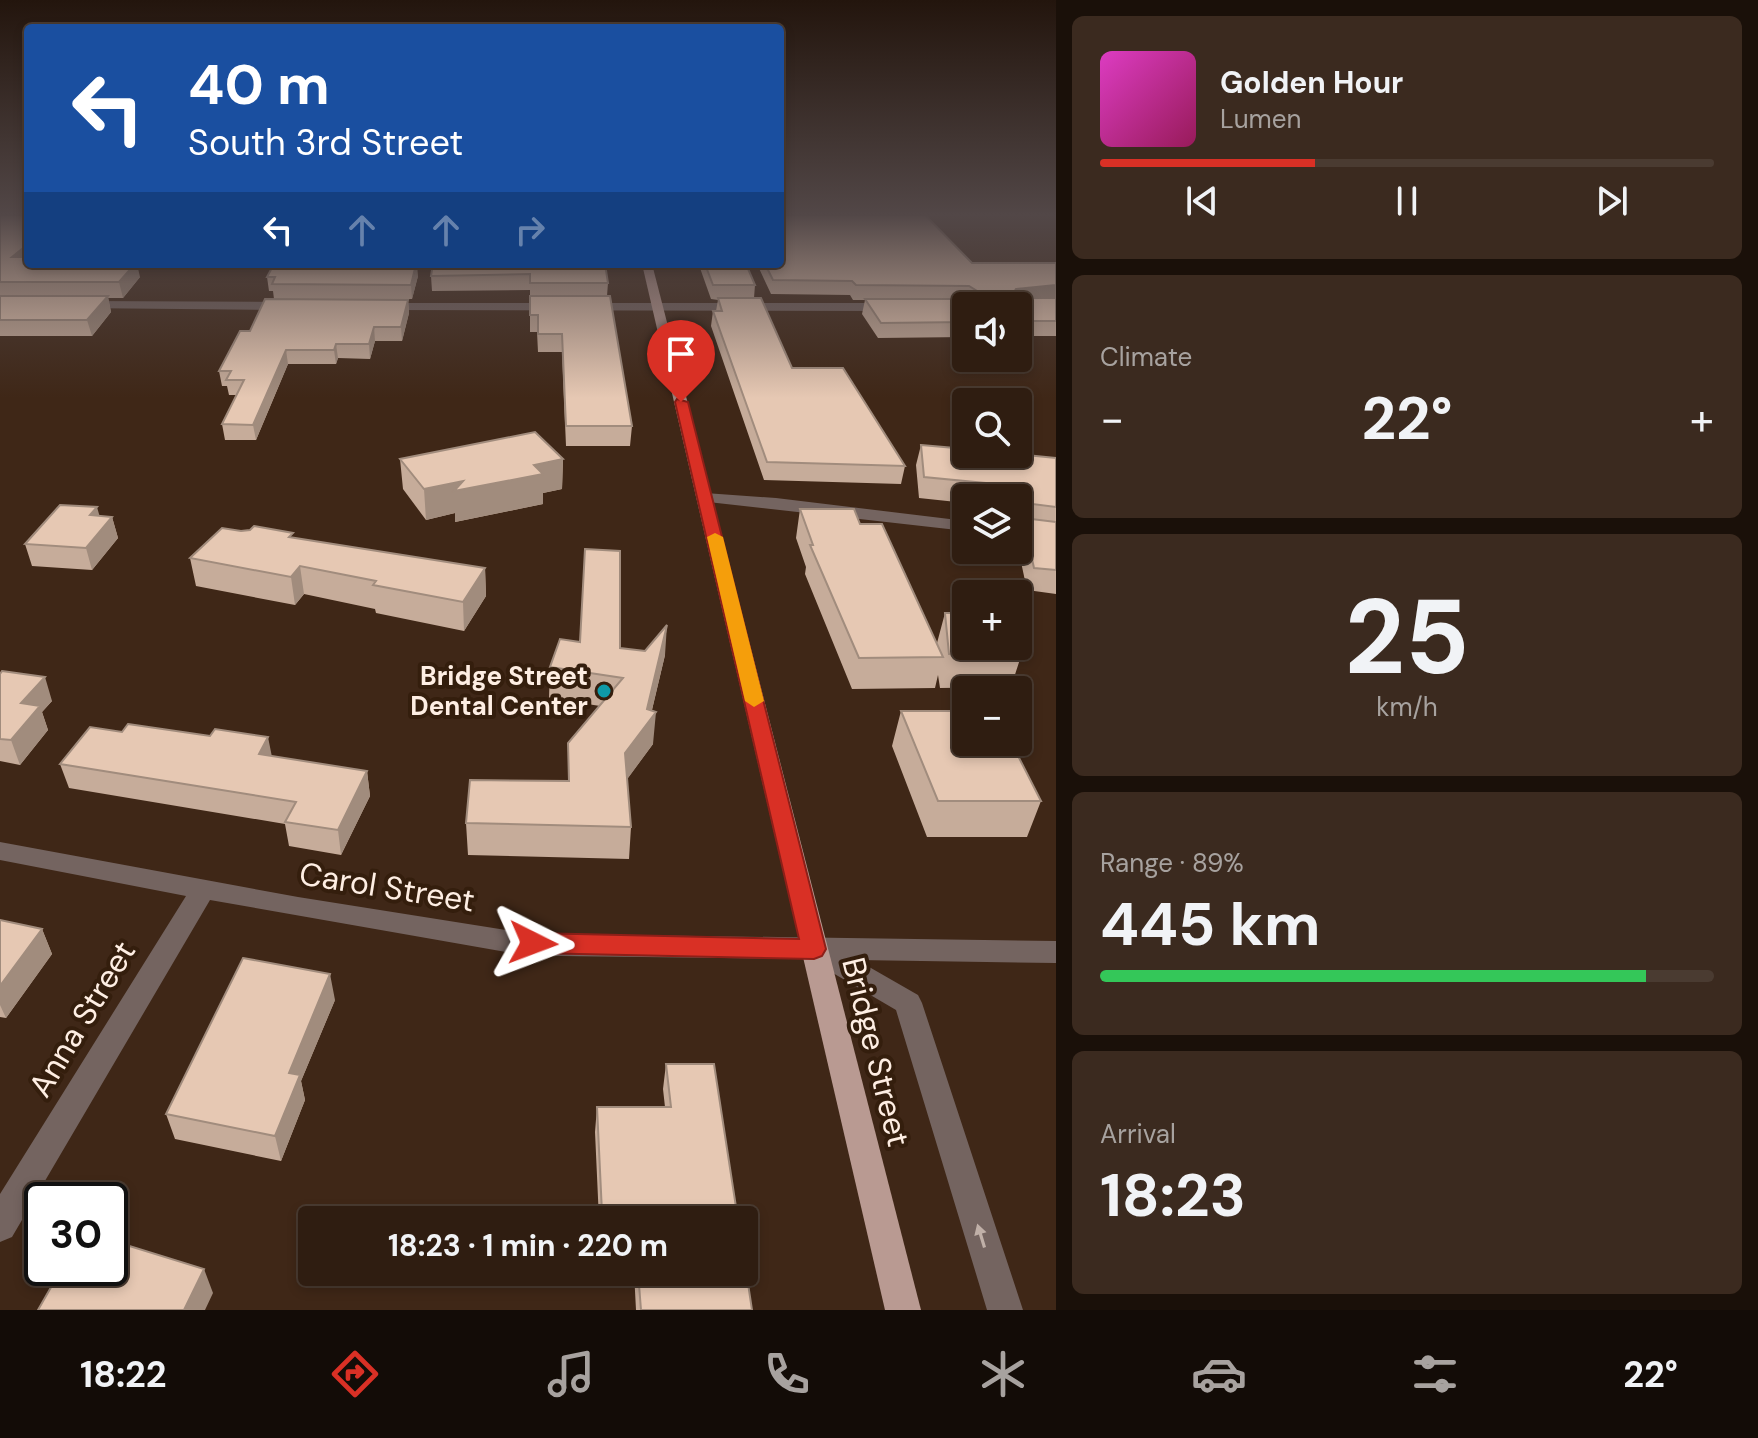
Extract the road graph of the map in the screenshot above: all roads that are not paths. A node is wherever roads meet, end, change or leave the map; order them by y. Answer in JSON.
{"nodes":[{"id":1,"x":650,"y":276,"type":"edge"},
{"id":2,"x":72,"y":305,"type":"edge"},
{"id":3,"x":306,"y":306,"type":"edge"},
{"id":4,"x":368,"y":306,"type":"edge"},
{"id":5,"x":658,"y":306,"type":"junction"},
{"id":6,"x":910,"y":307,"type":"edge"},
{"id":7,"x":705,"y":498,"type":"junction"},
{"id":8,"x":952,"y":524,"type":"edge"},
{"id":9,"x":0,"y":851,"type":"edge"},
{"id":10,"x":202,"y":891,"type":"junction"},
{"id":11,"x":814,"y":949,"type":"junction"},
{"id":12,"x":1056,"y":952,"type":"edge"},
{"id":13,"x":0,"y":1225,"type":"edge"},
{"id":14,"x":903,"y":1310,"type":"edge"},
{"id":15,"x":1005,"y":1310,"type":"edge"}],
"edges":[{"from":1,"to":5,"type":"main road"},
{"from":2,"to":3,"type":"street"},
{"from":4,"to":5,"type":"street"},
{"from":5,"to":6,"type":"street"},
{"from":5,"to":7,"type":"main road"},
{"from":7,"to":8,"type":"street"},
{"from":7,"to":11,"type":"main road"},
{"from":9,"to":10,"type":"street","name":"Carol Street"},
{"from":10,"to":11,"type":"street","name":"Carol Street"},
{"from":10,"to":13,"type":"street","name":"Anna Street"},
{"from":11,"to":12,"type":"street","name":"Carol Street"},
{"from":11,"to":14,"type":"main road","name":"Bridge Street"},
{"from":15,"to":11,"type":"street","name":"Bridge Street","one_way":true}]}
